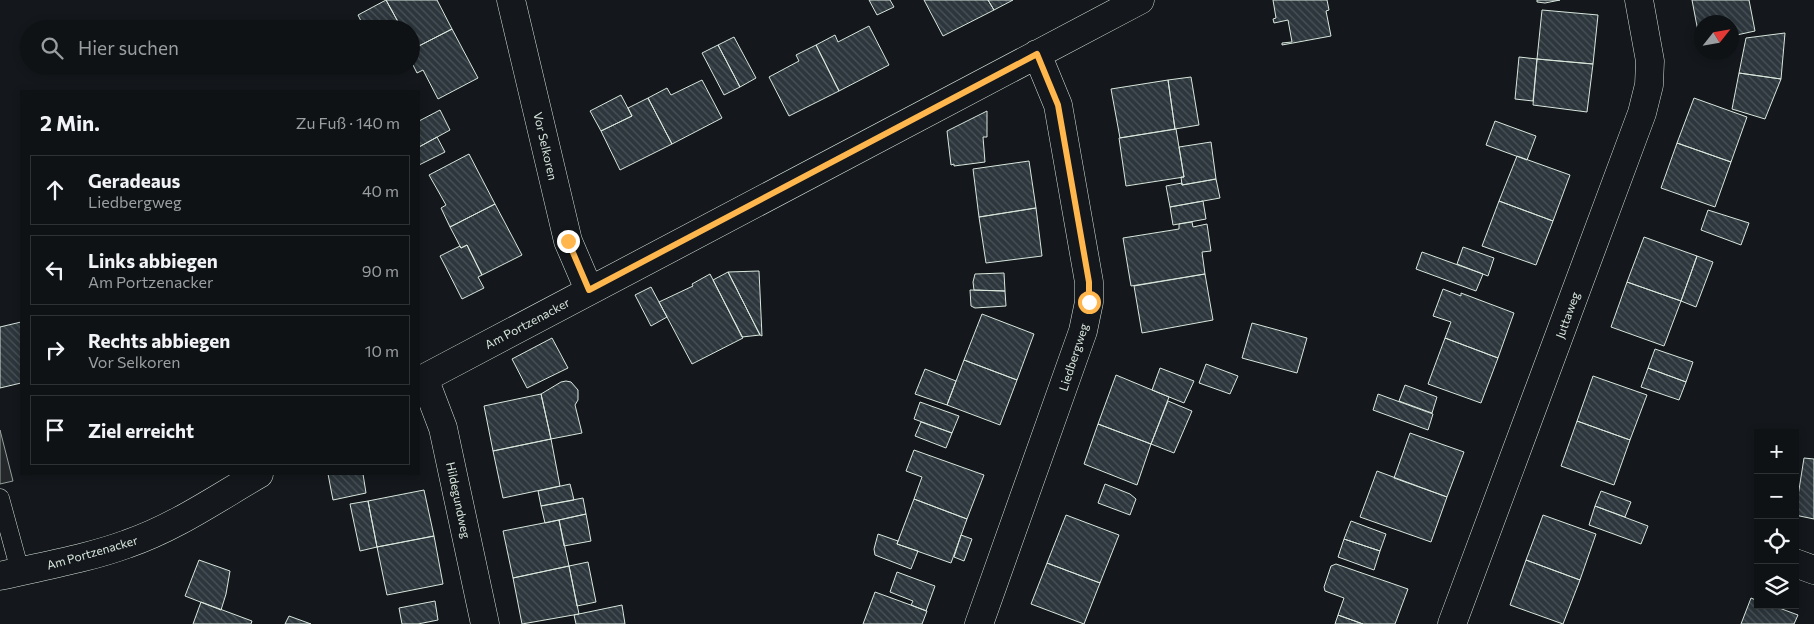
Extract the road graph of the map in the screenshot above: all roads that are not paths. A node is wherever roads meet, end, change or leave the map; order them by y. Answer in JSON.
{"nodes":[{"id":1,"x":511,"y":0,"type":"edge"},
{"id":2,"x":1140,"y":0,"type":"edge"},
{"id":3,"x":1640,"y":0,"type":"edge"},
{"id":4,"x":1037,"y":54,"type":"junction"},
{"id":5,"x":589,"y":290,"type":"junction"},
{"id":6,"x":421,"y":379,"type":"edge"},
{"id":7,"x":257,"y":475,"type":"edge"},
{"id":8,"x":0,"y":498,"type":"edge"},
{"id":9,"x":1798,"y":564,"type":"edge"},
{"id":10,"x":1814,"y":570,"type":"edge"},
{"id":11,"x":10,"y":574,"type":"edge"},
{"id":12,"x":485,"y":624,"type":"edge"},
{"id":13,"x":979,"y":624,"type":"edge"},
{"id":14,"x":1452,"y":624,"type":"edge"}],
"edges":[{"from":1,"to":5,"type":"street","name":"Vor Selkoren"},
{"from":2,"to":4,"type":"street","name":"Am Portzenacker"},
{"from":3,"to":14,"type":"street","name":"Juttaweg"},
{"from":4,"to":5,"type":"street","name":"Am Portzenacker"},
{"from":4,"to":13,"type":"street","name":"Liedbergweg"},
{"from":5,"to":6,"type":"street","name":"Am Portzenacker"},
{"from":6,"to":12,"type":"street","name":"Hildegundweg"},
{"from":7,"to":11,"type":"street","name":"Am Portzenacker"},
{"from":8,"to":11,"type":"lane"},
{"from":9,"to":10,"type":"street"}]}
